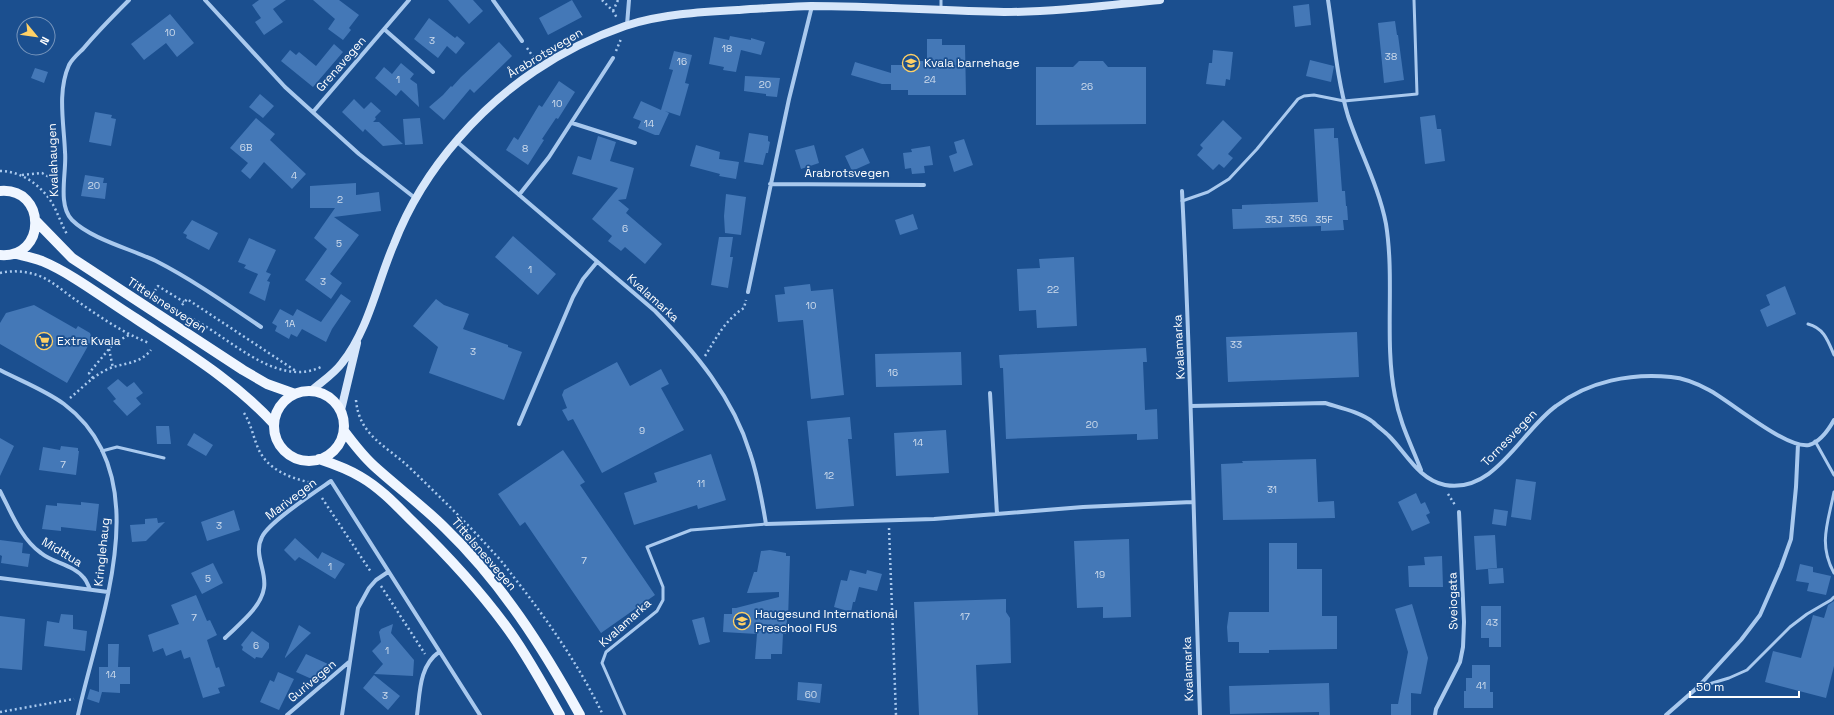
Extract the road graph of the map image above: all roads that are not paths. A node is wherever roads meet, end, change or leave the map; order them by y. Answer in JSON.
{"nodes":[{"id":1,"x":129,"y":0,"type":"edge"},
{"id":2,"x":205,"y":0,"type":"edge"},
{"id":3,"x":409,"y":0,"type":"edge"},
{"id":4,"x":493,"y":0,"type":"edge"},
{"id":5,"x":629,"y":0,"type":"edge"},
{"id":6,"x":941,"y":0,"type":"edge"},
{"id":7,"x":1160,"y":0,"type":"edge"},
{"id":8,"x":1328,"y":0,"type":"edge"},
{"id":9,"x":1414,"y":0,"type":"edge"},
{"id":10,"x":812,"y":6,"type":"junction"},
{"id":11,"x":942,"y":11,"type":"junction"},
{"id":12,"x":625,"y":26,"type":"junction"},
{"id":13,"x":384,"y":29,"type":"junction"},
{"id":14,"x":522,"y":41,"type":"road end"},
{"id":15,"x":613,"y":58,"type":"dead end"},
{"id":16,"x":433,"y":72,"type":"dead end"},
{"id":17,"x":1344,"y":101,"type":"junction"},
{"id":18,"x":313,"y":112,"type":"junction"},
{"id":19,"x":572,"y":123,"type":"junction"},
{"id":20,"x":456,"y":141,"type":"junction"},
{"id":21,"x":635,"y":143,"type":"dead end"},
{"id":22,"x":770,"y":184,"type":"junction"},
{"id":23,"x":924,"y":184,"type":"dead end"},
{"id":24,"x":0,"y":191,"type":"edge"},
{"id":25,"x":1182,"y":191,"type":"dead end"},
{"id":26,"x":519,"y":195,"type":"junction"},
{"id":27,"x":415,"y":198,"type":"junction"},
{"id":28,"x":1182,"y":201,"type":"junction"},
{"id":29,"x":36,"y":221,"type":"junction"},
{"id":30,"x":16,"y":254,"type":"junction"},
{"id":31,"x":2,"y":257,"type":"edge"},
{"id":32,"x":597,"y":262,"type":"junction"},
{"id":33,"x":748,"y":292,"type":"road end"},
{"id":34,"x":1808,"y":324,"type":"dead end"},
{"id":35,"x":261,"y":327,"type":"dead end"},
{"id":36,"x":359,"y":336,"type":"junction"},
{"id":37,"x":1834,"y":354,"type":"edge"},
{"id":38,"x":0,"y":370,"type":"edge"},
{"id":39,"x":311,"y":391,"type":"junction"},
{"id":40,"x":990,"y":393,"type":"dead end"},
{"id":41,"x":295,"y":394,"type":"junction"},
{"id":42,"x":1191,"y":406,"type":"junction"},
{"id":43,"x":341,"y":410,"type":"junction"},
{"id":44,"x":1834,"y":420,"type":"edge"},
{"id":45,"x":274,"y":424,"type":"junction"},
{"id":46,"x":519,"y":424,"type":"dead end"},
{"id":47,"x":344,"y":431,"type":"junction"},
{"id":48,"x":1815,"y":441,"type":"junction"},
{"id":49,"x":1798,"y":444,"type":"junction"},
{"id":50,"x":102,"y":451,"type":"junction"},
{"id":51,"x":164,"y":458,"type":"dead end"},
{"id":52,"x":319,"y":459,"type":"junction"},
{"id":53,"x":1421,"y":472,"type":"junction"},
{"id":54,"x":1834,"y":475,"type":"edge"},
{"id":55,"x":0,"y":491,"type":"edge"},
{"id":56,"x":1834,"y":492,"type":"edge"},
{"id":57,"x":1192,"y":502,"type":"junction"},
{"id":58,"x":1459,"y":512,"type":"road end"},
{"id":59,"x":997,"y":514,"type":"junction"},
{"id":60,"x":766,"y":524,"type":"junction"},
{"id":61,"x":388,"y":572,"type":"junction"},
{"id":62,"x":1834,"y":573,"type":"edge"},
{"id":63,"x":0,"y":578,"type":"edge"},
{"id":64,"x":90,"y":589,"type":"junction"},
{"id":65,"x":108,"y":592,"type":"junction"},
{"id":66,"x":1834,"y":597,"type":"edge"},
{"id":67,"x":225,"y":638,"type":"dead end"},
{"id":68,"x":439,"y":652,"type":"junction"},
{"id":69,"x":350,"y":662,"type":"junction"},
{"id":70,"x":1698,"y":688,"type":"junction"},
{"id":71,"x":78,"y":715,"type":"edge"},
{"id":72,"x":287,"y":715,"type":"edge"},
{"id":73,"x":342,"y":715,"type":"edge"},
{"id":74,"x":417,"y":715,"type":"edge"},
{"id":75,"x":480,"y":715,"type":"edge"},
{"id":76,"x":560,"y":715,"type":"edge"},
{"id":77,"x":580,"y":715,"type":"edge"},
{"id":78,"x":625,"y":715,"type":"edge"},
{"id":79,"x":1200,"y":715,"type":"edge"},
{"id":80,"x":1435,"y":715,"type":"edge"},
{"id":81,"x":1666,"y":715,"type":"edge"}],
"edges":[{"from":1,"to":35,"type":"street","name":"Kvalahaugen"},
{"from":2,"to":18,"type":"street"},
{"from":3,"to":13,"type":"street","name":"Grenavegen"},
{"from":4,"to":14,"type":"street"},
{"from":5,"to":12,"type":"street"},
{"from":6,"to":11,"type":"lane"},
{"from":7,"to":11,"type":"main road","name":"Årabrotsvegen"},
{"from":8,"to":17,"type":"street"},
{"from":9,"to":17,"type":"lane"},
{"from":10,"to":11,"type":"main road","name":"Årabrotsvegen"},
{"from":10,"to":12,"type":"main road","name":"Årabrotsvegen"},
{"from":10,"to":22,"type":"street"},
{"from":12,"to":20,"type":"main road","name":"Årabrotsvegen"},
{"from":13,"to":16,"type":"street"},
{"from":13,"to":18,"type":"street","name":"Grenavegen"},
{"from":15,"to":19,"type":"street"},
{"from":17,"to":28,"type":"lane"},
{"from":17,"to":53,"type":"street"},
{"from":18,"to":27,"type":"street"},
{"from":19,"to":21,"type":"street"},
{"from":19,"to":26,"type":"street"},
{"from":20,"to":26,"type":"street","name":"Kvalamarka"},
{"from":20,"to":27,"type":"main road","name":"Årabrotsvegen"},
{"from":22,"to":23,"type":"street","name":"Årabrotsvegen"},
{"from":22,"to":33,"type":"street"},
{"from":24,"to":29,"type":"main road"},
{"from":25,"to":28,"type":"street","name":"Kvalamarka"},
{"from":26,"to":32,"type":"street","name":"Kvalamarka"},
{"from":27,"to":36,"type":"main road","name":"Årabrotsvegen"},
{"from":28,"to":42,"type":"street","name":"Kvalamarka"},
{"from":29,"to":30,"type":"main road"},
{"from":29,"to":41,"type":"main road","name":"Tittelsnesvegen"},
{"from":30,"to":31,"type":"main road"},
{"from":30,"to":45,"type":"main road"},
{"from":32,"to":46,"type":"street"},
{"from":32,"to":60,"type":"street","name":"Kvalamarka"},
{"from":34,"to":37,"type":"lane"},
{"from":36,"to":39,"type":"main road","name":"Årabrotsvegen"},
{"from":36,"to":43,"type":"main road","name":"Årabrotsvegen"},
{"from":38,"to":50,"type":"street","name":"Kringlehaug"},
{"from":39,"to":41,"type":"main road"},
{"from":39,"to":43,"type":"main road"},
{"from":40,"to":59,"type":"street"},
{"from":41,"to":45,"type":"main road"},
{"from":42,"to":53,"type":"street","name":"Tornesvegen"},
{"from":42,"to":57,"type":"street","name":"Kvalamarka"},
{"from":43,"to":47,"type":"main road"},
{"from":44,"to":48,"type":"street"},
{"from":45,"to":52,"type":"main road"},
{"from":47,"to":52,"type":"main road"},
{"from":47,"to":77,"type":"main road","name":"Tittelsnesvegen"},
{"from":48,"to":49,"type":"street"},
{"from":48,"to":54,"type":"lane"},
{"from":49,"to":53,"type":"street","name":"Tornesvegen"},
{"from":49,"to":70,"type":"street"},
{"from":50,"to":51,"type":"lane"},
{"from":50,"to":65,"type":"street","name":"Kringlehaug"},
{"from":52,"to":76,"type":"main road"},
{"from":55,"to":64,"type":"street","name":"Midttua"},
{"from":56,"to":62,"type":"lane"},
{"from":57,"to":59,"type":"street","name":"Kvalamarka"},
{"from":57,"to":79,"type":"street","name":"Kvalamarka"},
{"from":58,"to":80,"type":"street","name":"Sveiogata"},
{"from":59,"to":60,"type":"street","name":"Kvalamarka"},
{"from":60,"to":78,"type":"lane","name":"Kvalamarka"},
{"from":61,"to":67,"type":"street","name":"Marivegen"},
{"from":61,"to":68,"type":"street"},
{"from":61,"to":69,"type":"street","name":"Gurivegen"},
{"from":63,"to":64,"type":"street","name":"Midttua"},
{"from":64,"to":65,"type":"street","name":"Midttua"},
{"from":65,"to":71,"type":"street","name":"Kringlehaug"},
{"from":66,"to":70,"type":"lane"},
{"from":68,"to":74,"type":"street"},
{"from":68,"to":75,"type":"street"},
{"from":69,"to":72,"type":"street","name":"Gurivegen"},
{"from":69,"to":73,"type":"street","name":"Gurivegen"},
{"from":70,"to":81,"type":"street"}]}
